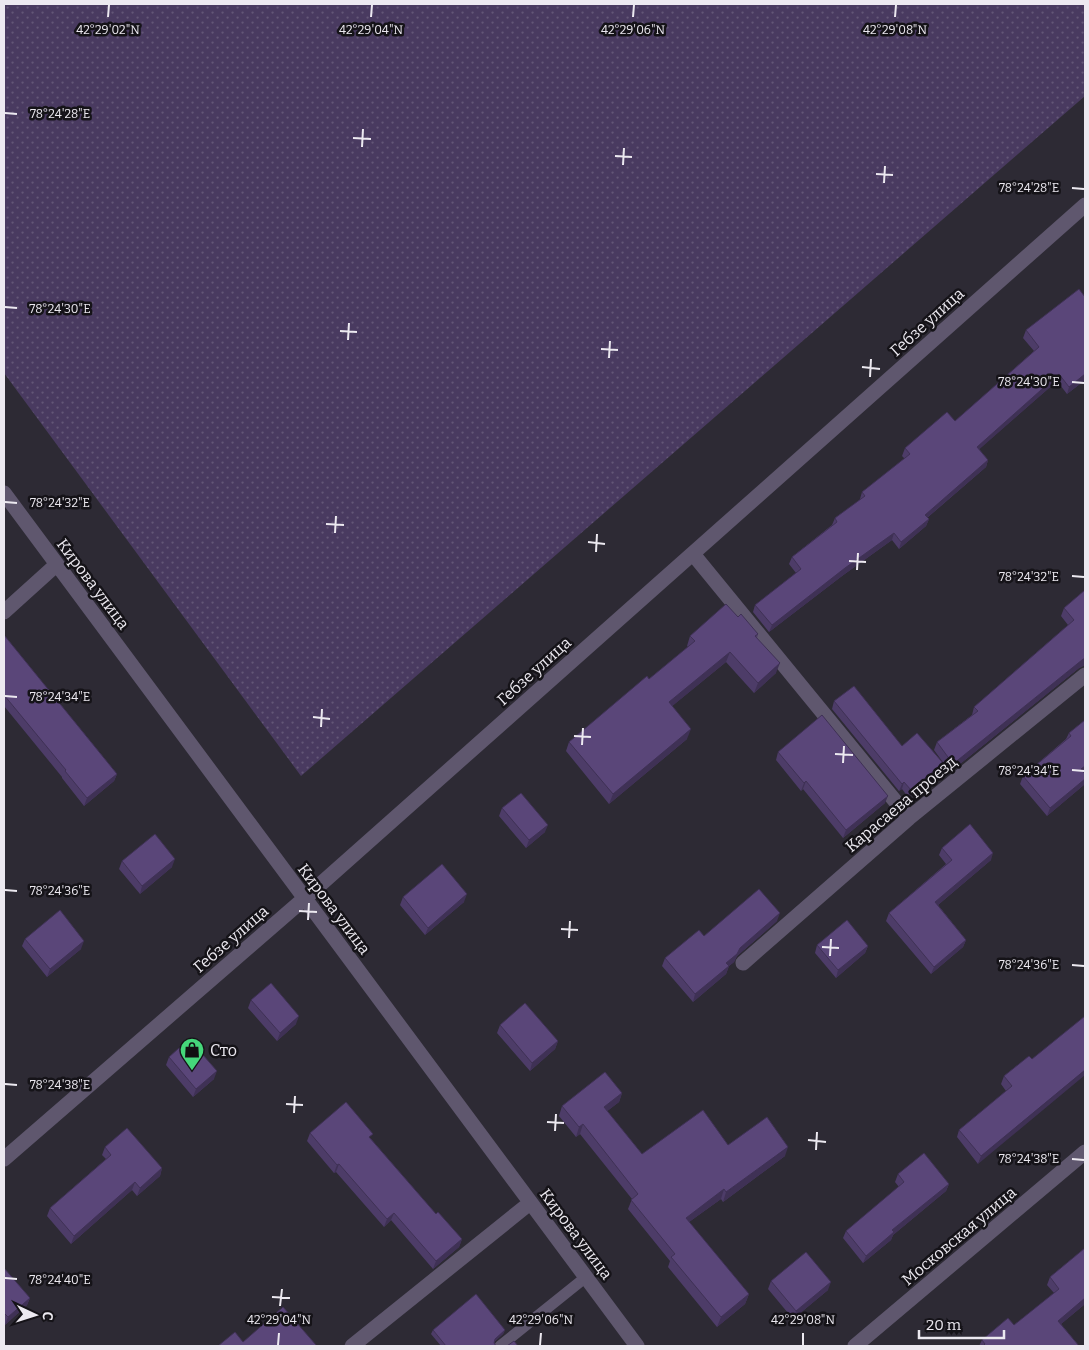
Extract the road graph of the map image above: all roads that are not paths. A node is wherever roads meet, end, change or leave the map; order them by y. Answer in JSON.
{"nodes":[{"id":1,"x":1085,"y":205,"type":"edge"},
{"id":2,"x":4,"y":493,"type":"edge"},
{"id":3,"x":693,"y":554,"type":"junction"},
{"id":4,"x":56,"y":565,"type":"junction"},
{"id":5,"x":4,"y":612,"type":"edge"},
{"id":6,"x":1085,"y":675,"type":"edge"},
{"id":7,"x":910,"y":818,"type":"junction"},
{"id":8,"x":305,"y":898,"type":"junction"},
{"id":9,"x":743,"y":963,"type":"dead end"},
{"id":10,"x":1085,"y":1152,"type":"edge"},
{"id":11,"x":4,"y":1159,"type":"edge"},
{"id":12,"x":530,"y":1203,"type":"junction"},
{"id":13,"x":586,"y":1277,"type":"junction"},
{"id":14,"x":352,"y":1346,"type":"edge"},
{"id":15,"x":500,"y":1346,"type":"edge"},
{"id":16,"x":637,"y":1346,"type":"edge"},
{"id":17,"x":855,"y":1346,"type":"edge"}],
"edges":[{"from":1,"to":3,"type":"street","name":"Гебзе улица"},
{"from":2,"to":4,"type":"street","name":"Кирова улица"},
{"from":3,"to":7,"type":"street"},
{"from":3,"to":8,"type":"street","name":"Гебзе улица"},
{"from":4,"to":5,"type":"street"},
{"from":4,"to":8,"type":"street","name":"Кирова улица"},
{"from":6,"to":7,"type":"street","name":"Карасаева проезд"},
{"from":7,"to":9,"type":"street","name":"Карасаева проезд"},
{"from":8,"to":11,"type":"street","name":"Гебзе улица"},
{"from":8,"to":12,"type":"street","name":"Кирова улица"},
{"from":10,"to":17,"type":"street","name":"Московская улица"},
{"from":12,"to":13,"type":"street","name":"Кирова улица"},
{"from":12,"to":14,"type":"street"},
{"from":13,"to":15,"type":"lane"},
{"from":13,"to":16,"type":"street","name":"Кирова улица"}]}
